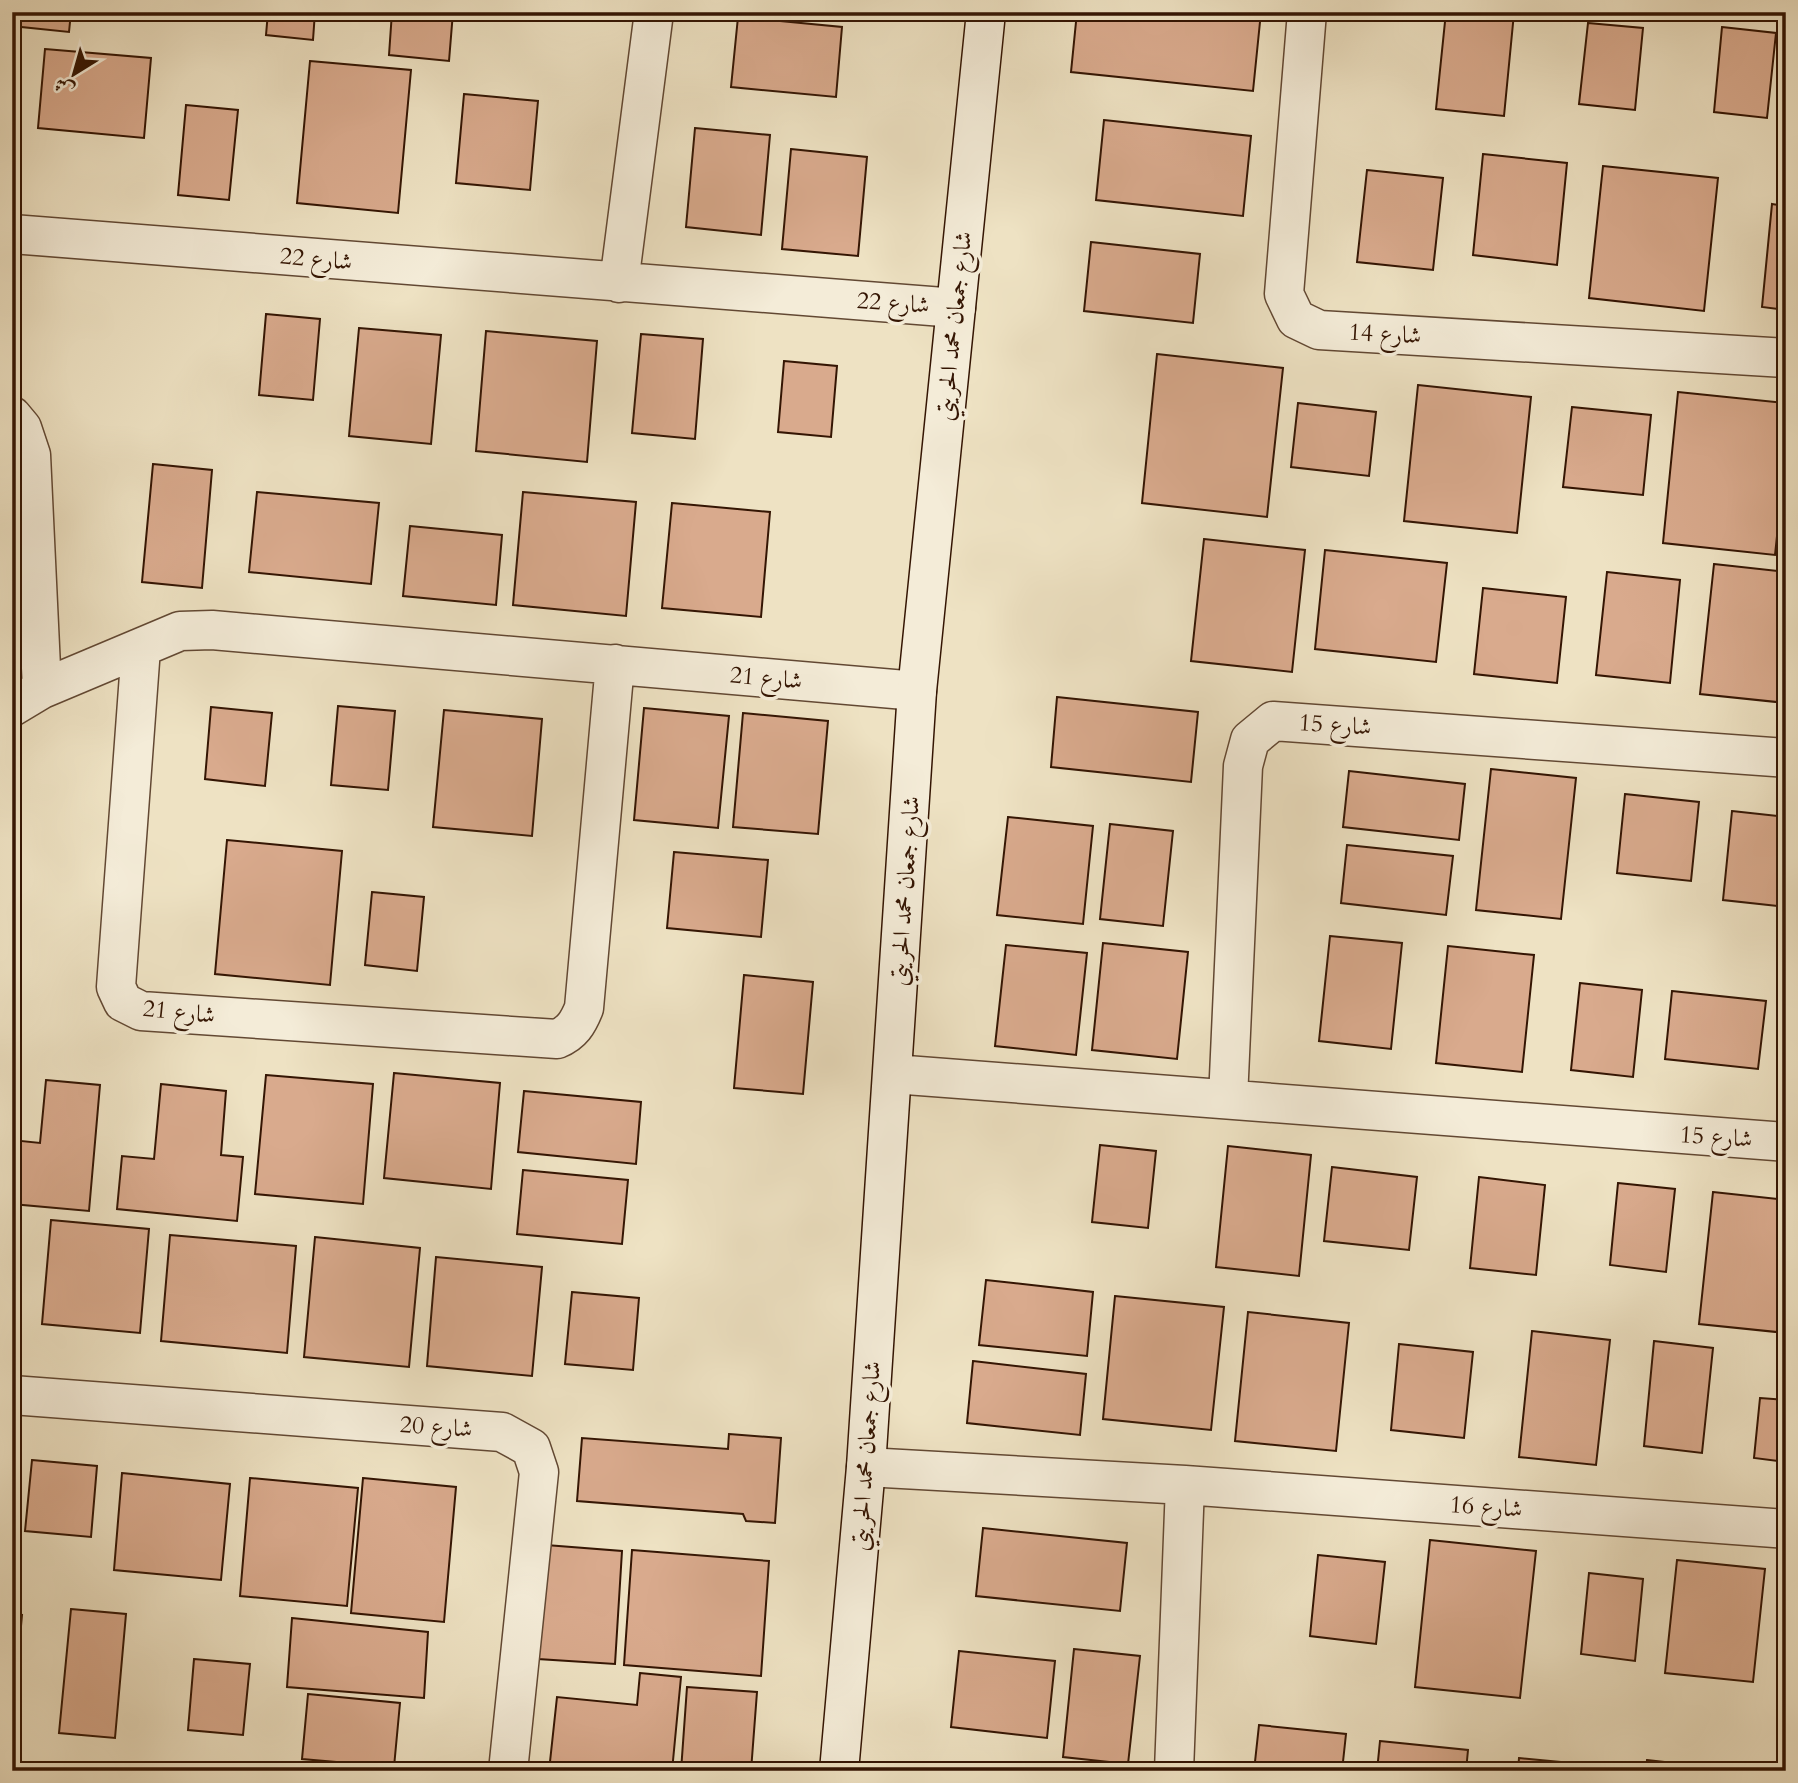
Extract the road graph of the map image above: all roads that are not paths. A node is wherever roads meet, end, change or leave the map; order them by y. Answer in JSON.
{"nodes":[{"id":1,"x":654,"y":12,"type":"edge"},
{"id":2,"x":986,"y":12,"type":"edge"},
{"id":3,"x":1307,"y":12,"type":"edge"},
{"id":4,"x":12,"y":234,"type":"edge"},
{"id":5,"x":620,"y":283,"type":"junction"},
{"id":6,"x":956,"y":308,"type":"junction"},
{"id":7,"x":1786,"y":358,"type":"edge"},
{"id":8,"x":12,"y":416,"type":"edge"},
{"id":9,"x":141,"y":648,"type":"junction"},
{"id":10,"x":615,"y":664,"type":"junction"},
{"id":11,"x":917,"y":691,"type":"junction"},
{"id":12,"x":27,"y":698,"type":"edge"},
{"id":13,"x":1786,"y":758,"type":"edge"},
{"id":14,"x":893,"y":1074,"type":"junction"},
{"id":15,"x":1228,"y":1099,"type":"junction"},
{"id":16,"x":1786,"y":1142,"type":"edge"},
{"id":17,"x":12,"y":1395,"type":"edge"},
{"id":18,"x":866,"y":1467,"type":"junction"},
{"id":19,"x":1185,"y":1485,"type":"junction"},
{"id":20,"x":1786,"y":1529,"type":"edge"},
{"id":21,"x":508,"y":1771,"type":"edge"},
{"id":22,"x":839,"y":1771,"type":"edge"},
{"id":23,"x":1174,"y":1771,"type":"edge"}],
"edges":[{"from":1,"to":5,"type":"street"},
{"from":2,"to":6,"type":"street","name":"شارع جمعان محمد الحريتي"},
{"from":3,"to":7,"type":"street","name":"شارع 14"},
{"from":4,"to":5,"type":"street","name":"شارع 22"},
{"from":5,"to":6,"type":"street","name":"شارع 22"},
{"from":6,"to":11,"type":"street","name":"شارع جمعان محمد الحريتي"},
{"from":8,"to":12,"type":"street"},
{"from":9,"to":10,"type":"street","name":"شارع 21"},
{"from":9,"to":10,"type":"street","name":"شارع 21"},
{"from":9,"to":12,"type":"street"},
{"from":10,"to":11,"type":"street","name":"شارع 21"},
{"from":11,"to":14,"type":"street","name":"شارع جمعان محمد الحريتي"},
{"from":13,"to":15,"type":"street","name":"شارع 15"},
{"from":14,"to":15,"type":"street","name":"شارع 15"},
{"from":14,"to":18,"type":"street","name":"شارع جمعان محمد الحريتي"},
{"from":15,"to":16,"type":"street","name":"شارع 15"},
{"from":17,"to":21,"type":"street","name":"شارع 20"},
{"from":18,"to":19,"type":"street","name":"شارع 16"},
{"from":18,"to":22,"type":"street","name":"شارع جمعان محمد الحريتي"},
{"from":19,"to":20,"type":"street","name":"شارع 16"},
{"from":19,"to":23,"type":"street"}]}
